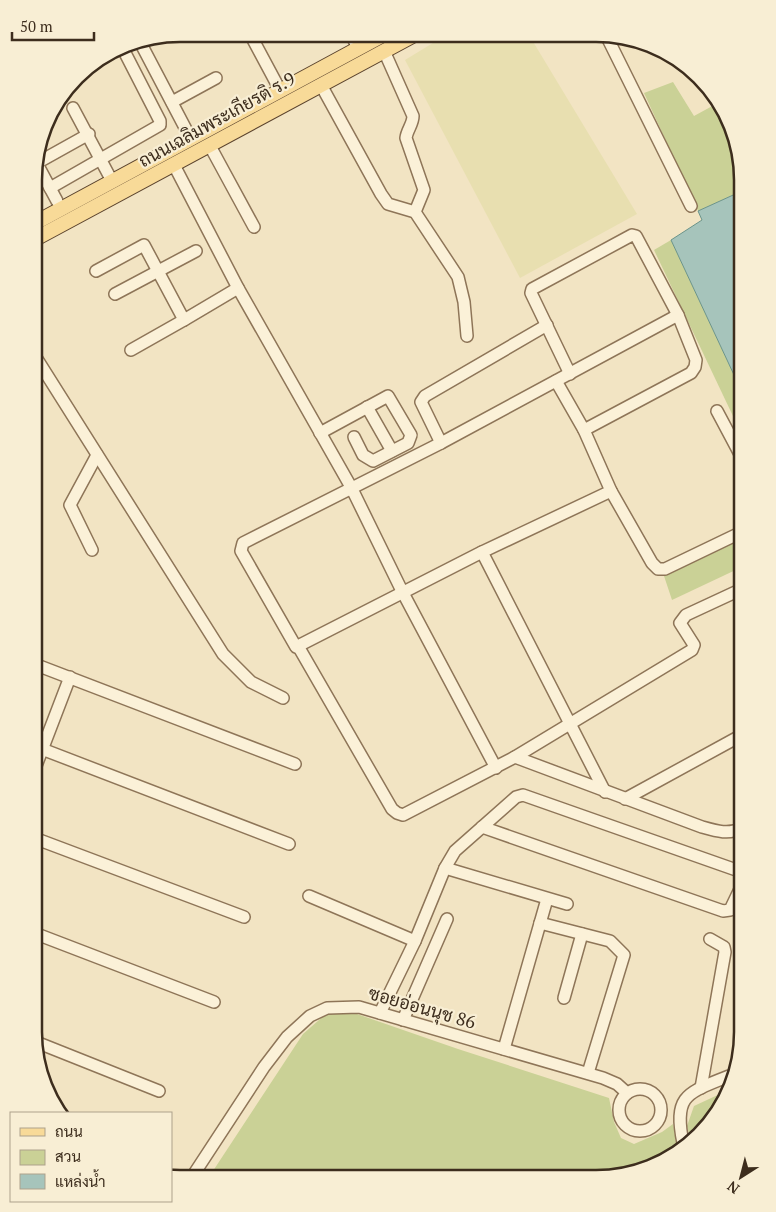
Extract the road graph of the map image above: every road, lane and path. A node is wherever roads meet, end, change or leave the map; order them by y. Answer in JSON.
{"nodes":[{"id":1,"x":401,"y":42,"type":"edge"},
{"id":2,"x":255,"y":43,"type":"edge"},
{"id":3,"x":355,"y":43,"type":"edge"},
{"id":4,"x":369,"y":43,"type":"edge"},
{"id":5,"x":610,"y":44,"type":"edge"},
{"id":6,"x":143,"y":48,"type":"edge"},
{"id":7,"x":358,"y":48,"type":"junction"},
{"id":8,"x":385,"y":52,"type":"junction"},
{"id":9,"x":126,"y":54,"type":"edge"},
{"id":10,"x":216,"y":78,"type":"dead end"},
{"id":11,"x":321,"y":85,"type":"junction"},
{"id":12,"x":280,"y":90,"type":"junction"},
{"id":13,"x":172,"y":102,"type":"junction"},
{"id":14,"x":73,"y":108,"type":"dead end"},
{"id":15,"x":89,"y":134,"type":"junction"},
{"id":16,"x":191,"y":139,"type":"junction"},
{"id":17,"x":210,"y":146,"type":"junction"},
{"id":18,"x":45,"y":157,"type":"edge"},
{"id":19,"x":101,"y":158,"type":"junction"},
{"id":20,"x":174,"y":165,"type":"junction"},
{"id":21,"x":43,"y":175,"type":"edge"},
{"id":22,"x":112,"y":181,"type":"junction"},
{"id":23,"x":50,"y":188,"type":"junction"},
{"id":24,"x":57,"y":201,"type":"dead end"},
{"id":25,"x":691,"y":206,"type":"dead end"},
{"id":26,"x":415,"y":212,"type":"junction"},
{"id":27,"x":43,"y":219,"type":"edge"},
{"id":28,"x":254,"y":227,"type":"dead end"},
{"id":29,"x":43,"y":235,"type":"edge"},
{"id":30,"x":196,"y":251,"type":"dead end"},
{"id":31,"x":159,"y":270,"type":"junction"},
{"id":32,"x":96,"y":271,"type":"dead end"},
{"id":33,"x":238,"y":288,"type":"junction"},
{"id":34,"x":115,"y":294,"type":"dead end"},
{"id":35,"x":678,"y":315,"type":"junction"},
{"id":36,"x":184,"y":320,"type":"junction"},
{"id":37,"x":546,"y":325,"type":"junction"},
{"id":38,"x":467,"y":336,"type":"dead end"},
{"id":39,"x":131,"y":350,"type":"dead end"},
{"id":40,"x":570,"y":374,"type":"junction"},
{"id":41,"x":43,"y":376,"type":"edge"},
{"id":42,"x":556,"y":381,"type":"junction"},
{"id":43,"x":367,"y":407,"type":"junction"},
{"id":44,"x":717,"y":411,"type":"dead end"},
{"id":45,"x":584,"y":430,"type":"junction"},
{"id":46,"x":320,"y":434,"type":"junction"},
{"id":47,"x":354,"y":437,"type":"dead end"},
{"id":48,"x":734,"y":442,"type":"edge"},
{"id":49,"x":441,"y":443,"type":"junction"},
{"id":50,"x":392,"y":451,"type":"junction"},
{"id":51,"x":97,"y":455,"type":"junction"},
{"id":52,"x":351,"y":487,"type":"junction"},
{"id":53,"x":611,"y":491,"type":"junction"},
{"id":54,"x":734,"y":536,"type":"edge"},
{"id":55,"x":92,"y":550,"type":"dead end"},
{"id":56,"x":482,"y":552,"type":"junction"},
{"id":57,"x":402,"y":591,"type":"junction"},
{"id":58,"x":734,"y":593,"type":"edge"},
{"id":59,"x":298,"y":646,"type":"junction"},
{"id":60,"x":43,"y":667,"type":"edge"},
{"id":61,"x":70,"y":677,"type":"junction"},
{"id":62,"x":283,"y":698,"type":"dead end"},
{"id":63,"x":570,"y":724,"type":"junction"},
{"id":64,"x":43,"y":737,"type":"edge"},
{"id":65,"x":733,"y":740,"type":"edge"},
{"id":66,"x":43,"y":750,"type":"edge"},
{"id":67,"x":515,"y":757,"type":"junction"},
{"id":68,"x":295,"y":764,"type":"dead end"},
{"id":69,"x":496,"y":768,"type":"junction"},
{"id":70,"x":605,"y":792,"type":"junction"},
{"id":71,"x":624,"y":799,"type":"junction"},
{"id":72,"x":482,"y":827,"type":"junction"},
{"id":73,"x":733,"y":831,"type":"edge"},
{"id":74,"x":43,"y":841,"type":"edge"},
{"id":75,"x":289,"y":844,"type":"dead end"},
{"id":76,"x":445,"y":868,"type":"junction"},
{"id":77,"x":733,"y":869,"type":"edge"},
{"id":78,"x":310,"y":896,"type":"dead end"},
{"id":79,"x":548,"y":899,"type":"junction"},
{"id":80,"x":733,"y":903,"type":"edge"},
{"id":81,"x":567,"y":904,"type":"dead end"},
{"id":82,"x":244,"y":917,"type":"dead end"},
{"id":83,"x":447,"y":919,"type":"dead end"},
{"id":84,"x":540,"y":923,"type":"junction"},
{"id":85,"x":582,"y":934,"type":"junction"},
{"id":86,"x":43,"y":936,"type":"edge"},
{"id":87,"x":710,"y":939,"type":"dead end"},
{"id":88,"x":415,"y":941,"type":"junction"},
{"id":89,"x":564,"y":998,"type":"dead end"},
{"id":90,"x":214,"y":1002,"type":"dead end"},
{"id":91,"x":380,"y":1013,"type":"junction"},
{"id":92,"x":402,"y":1020,"type":"junction"},
{"id":93,"x":44,"y":1045,"type":"edge"},
{"id":94,"x":504,"y":1049,"type":"junction"},
{"id":95,"x":588,"y":1073,"type":"junction"},
{"id":96,"x":725,"y":1078,"type":"edge"},
{"id":97,"x":701,"y":1088,"type":"junction"},
{"id":98,"x":159,"y":1091,"type":"dead end"},
{"id":99,"x":627,"y":1093,"type":"dead end"},
{"id":100,"x":682,"y":1138,"type":"edge"},
{"id":101,"x":197,"y":1170,"type":"edge"}],
"edges":[{"from":1,"to":8,"type":"main road","name":"ถนนเฉลิมพระเกียรติ ร.9"},
{"from":2,"to":12,"type":"street"},
{"from":3,"to":7,"type":"street"},
{"from":4,"to":7,"type":"main road","name":"ถนนเฉลิมพระเกียรติ ร.9"},
{"from":5,"to":25,"type":"street"},
{"from":6,"to":13,"type":"street"},
{"from":7,"to":12,"type":"main road","name":"ถนนเฉลิมพระเกียรติ ร.9"},
{"from":8,"to":11,"type":"main road","name":"ถนนเฉลิมพระเกียรติ ร.9"},
{"from":8,"to":26,"type":"street"},
{"from":9,"to":19,"type":"street"},
{"from":10,"to":13,"type":"street"},
{"from":11,"to":17,"type":"main road","name":"ถนนเฉลิมพระเกียรติ ร.9"},
{"from":11,"to":26,"type":"street"},
{"from":12,"to":16,"type":"main road","name":"ถนนเฉลิมพระเกียรติ ร.9"},
{"from":13,"to":16,"type":"street"},
{"from":14,"to":15,"type":"street"},
{"from":15,"to":18,"type":"street"},
{"from":15,"to":19,"type":"street"},
{"from":16,"to":22,"type":"main road","name":"ถนนเฉลิมพระเกียรติ ร.9"},
{"from":17,"to":20,"type":"main road","name":"ถนนเฉลิมพระเกียรติ ร.9"},
{"from":17,"to":28,"type":"street"},
{"from":19,"to":22,"type":"street"},
{"from":19,"to":23,"type":"street"},
{"from":20,"to":29,"type":"main road","name":"ถนนเฉลิมพระเกียรติ ร.9"},
{"from":20,"to":33,"type":"street"},
{"from":21,"to":23,"type":"street"},
{"from":22,"to":27,"type":"main road","name":"ถนนเฉลิมพระเกียรติ ร.9"},
{"from":23,"to":24,"type":"street"},
{"from":26,"to":38,"type":"street"},
{"from":30,"to":31,"type":"street"},
{"from":31,"to":32,"type":"street"},
{"from":31,"to":34,"type":"street"},
{"from":31,"to":36,"type":"street"},
{"from":33,"to":36,"type":"street"},
{"from":33,"to":46,"type":"street"},
{"from":35,"to":37,"type":"street"},
{"from":35,"to":40,"type":"street"},
{"from":35,"to":45,"type":"street"},
{"from":36,"to":39,"type":"street"},
{"from":37,"to":40,"type":"street"},
{"from":37,"to":49,"type":"street"},
{"from":40,"to":42,"type":"street"},
{"from":41,"to":51,"type":"street"},
{"from":42,"to":45,"type":"street"},
{"from":42,"to":49,"type":"street"},
{"from":43,"to":46,"type":"street"},
{"from":43,"to":50,"type":"street"},
{"from":43,"to":50,"type":"street"},
{"from":44,"to":48,"type":"street"},
{"from":45,"to":53,"type":"street"},
{"from":46,"to":52,"type":"street"},
{"from":47,"to":50,"type":"street"},
{"from":49,"to":52,"type":"street"},
{"from":51,"to":55,"type":"street"},
{"from":51,"to":62,"type":"street"},
{"from":52,"to":57,"type":"street"},
{"from":52,"to":59,"type":"street"},
{"from":53,"to":54,"type":"street"},
{"from":53,"to":56,"type":"street"},
{"from":56,"to":57,"type":"street"},
{"from":56,"to":63,"type":"street"},
{"from":57,"to":59,"type":"street"},
{"from":57,"to":69,"type":"street"},
{"from":58,"to":63,"type":"street"},
{"from":59,"to":69,"type":"street"},
{"from":60,"to":61,"type":"street"},
{"from":61,"to":64,"type":"street"},
{"from":61,"to":68,"type":"street"},
{"from":63,"to":67,"type":"street"},
{"from":63,"to":70,"type":"street"},
{"from":65,"to":71,"type":"street"},
{"from":66,"to":75,"type":"street"},
{"from":67,"to":69,"type":"street"},
{"from":67,"to":70,"type":"street"},
{"from":70,"to":71,"type":"street"},
{"from":71,"to":73,"type":"street"},
{"from":72,"to":76,"type":"street"},
{"from":72,"to":77,"type":"street"},
{"from":72,"to":80,"type":"street"},
{"from":74,"to":82,"type":"street"},
{"from":76,"to":79,"type":"street"},
{"from":76,"to":88,"type":"street"},
{"from":78,"to":88,"type":"street"},
{"from":79,"to":81,"type":"street"},
{"from":79,"to":84,"type":"street"},
{"from":83,"to":92,"type":"street"},
{"from":84,"to":85,"type":"street"},
{"from":84,"to":94,"type":"street"},
{"from":85,"to":89,"type":"street"},
{"from":85,"to":95,"type":"street"},
{"from":86,"to":90,"type":"street"},
{"from":87,"to":97,"type":"street"},
{"from":88,"to":91,"type":"street"},
{"from":91,"to":92,"type":"street","name":"ซอยอ่อนนุช 86"},
{"from":91,"to":101,"type":"street","name":"ซอยอ่อนนุช 86"},
{"from":92,"to":94,"type":"street","name":"ซอยอ่อนนุช 86"},
{"from":93,"to":98,"type":"street"},
{"from":94,"to":95,"type":"street","name":"ซอยอ่อนนุช 86"},
{"from":95,"to":99,"type":"street","name":"ซอยอ่อนนุช 86"},
{"from":96,"to":97,"type":"street"},
{"from":97,"to":100,"type":"street"}]}
